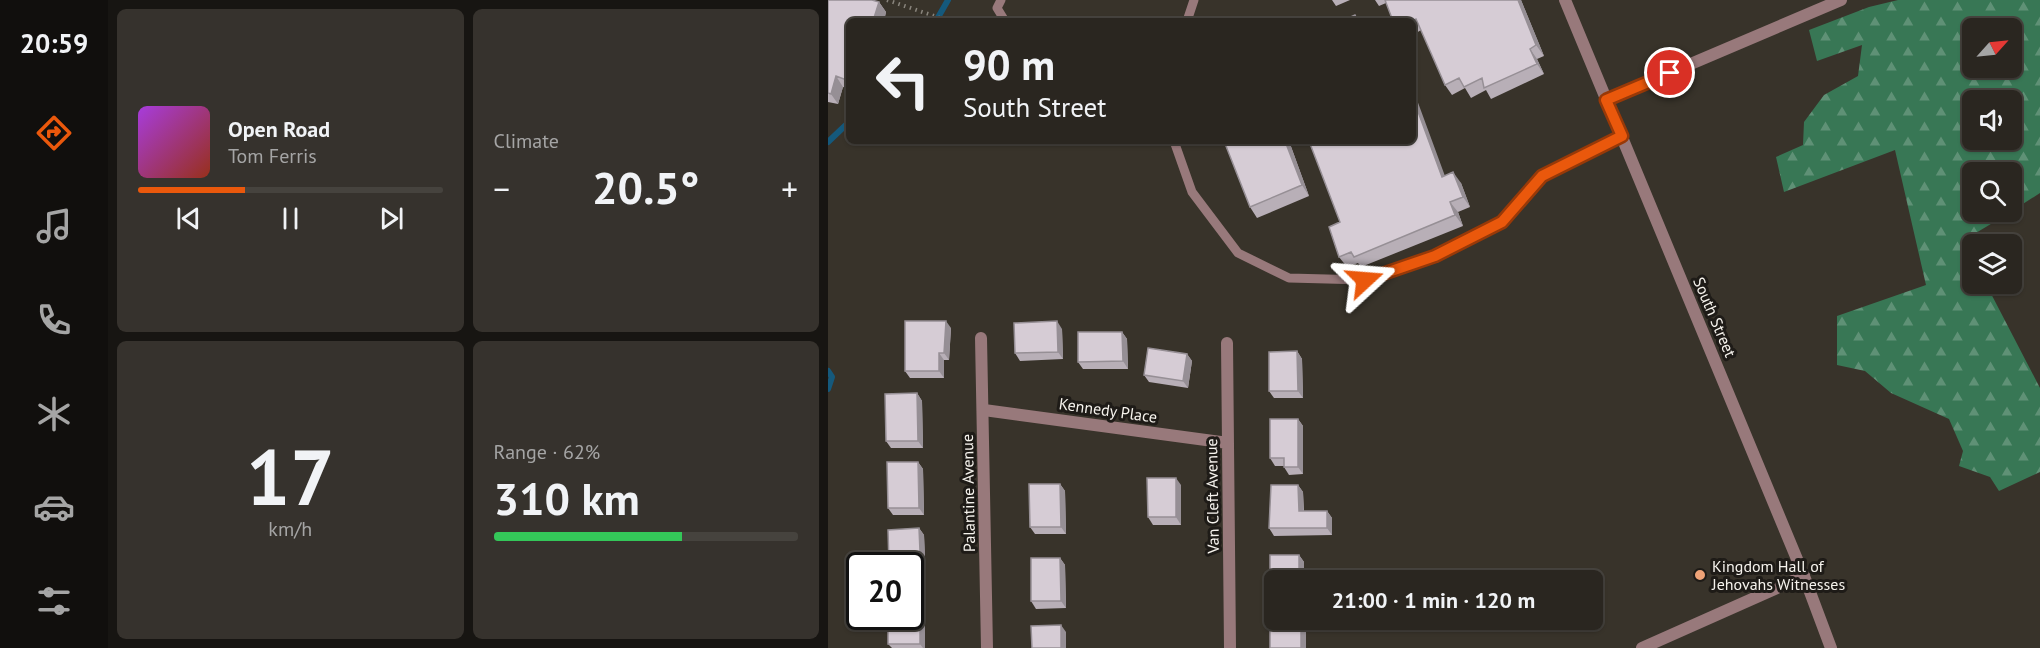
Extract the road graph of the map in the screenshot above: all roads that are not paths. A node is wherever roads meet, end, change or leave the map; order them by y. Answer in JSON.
{"nodes":[{"id":1,"x":1001,"y":0,"type":"edge"},
{"id":2,"x":1194,"y":0,"type":"edge"},
{"id":3,"x":1565,"y":0,"type":"edge"},
{"id":4,"x":1841,"y":0,"type":"edge"},
{"id":5,"x":1003,"y":18,"type":"edge"},
{"id":6,"x":1188,"y":18,"type":"edge"},
{"id":7,"x":1606,"y":100,"type":"junction"},
{"id":8,"x":1622,"y":136,"type":"junction"},
{"id":9,"x":1175,"y":144,"type":"edge"},
{"id":10,"x":981,"y":338,"type":"dead end"},
{"id":11,"x":1227,"y":343,"type":"dead end"},
{"id":12,"x":984,"y":410,"type":"junction"},
{"id":13,"x":1228,"y":442,"type":"junction"},
{"id":14,"x":1804,"y":576,"type":"junction"},
{"id":15,"x":987,"y":648,"type":"edge"},
{"id":16,"x":1230,"y":648,"type":"edge"},
{"id":17,"x":1642,"y":648,"type":"edge"},
{"id":18,"x":1831,"y":648,"type":"edge"}],
"edges":[{"from":1,"to":5,"type":"lane"},
{"from":2,"to":6,"type":"lane"},
{"from":3,"to":7,"type":"street","name":"South Street"},
{"from":4,"to":7,"type":"street"},
{"from":7,"to":8,"type":"street","name":"South Street"},
{"from":8,"to":9,"type":"lane"},
{"from":8,"to":14,"type":"street","name":"South Street"},
{"from":10,"to":12,"type":"street","name":"Palantine Avenue"},
{"from":11,"to":13,"type":"street","name":"Van Cleft Avenue"},
{"from":12,"to":13,"type":"street","name":"Kennedy Place"},
{"from":12,"to":15,"type":"street","name":"Palantine Avenue"},
{"from":13,"to":16,"type":"street","name":"Van Cleft Avenue"},
{"from":14,"to":17,"type":"street"},
{"from":14,"to":18,"type":"street","name":"South Street"}]}
